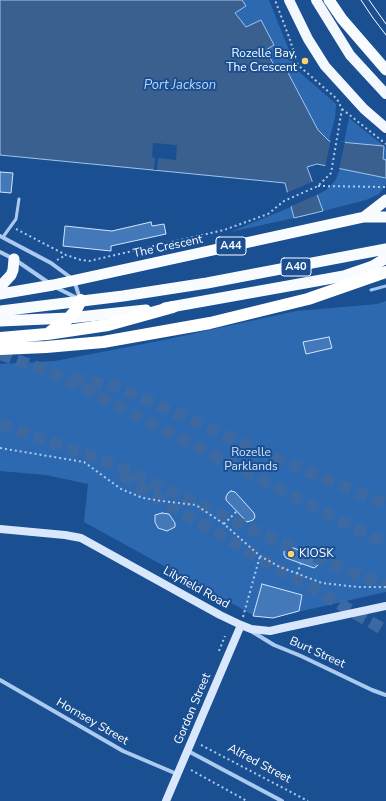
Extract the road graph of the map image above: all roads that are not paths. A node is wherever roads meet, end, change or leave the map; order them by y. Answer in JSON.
{"nodes":[{"id":1,"x":289,"y":0,"type":"edge"},
{"id":2,"x":316,"y":0,"type":"edge"},
{"id":3,"x":329,"y":0,"type":"edge"},
{"id":4,"x":386,"y":70,"type":"edge"},
{"id":5,"x":386,"y":94,"type":"edge"},
{"id":6,"x":386,"y":128,"type":"edge"},
{"id":7,"x":19,"y":199,"type":"dead end"},
{"id":8,"x":386,"y":200,"type":"edge"},
{"id":9,"x":364,"y":217,"type":"junction"},
{"id":10,"x":386,"y":217,"type":"edge"},
{"id":11,"x":1,"y":237,"type":"edge"},
{"id":12,"x":386,"y":249,"type":"edge"},
{"id":13,"x":0,"y":252,"type":"edge"},
{"id":14,"x":386,"y":258,"type":"edge"},
{"id":15,"x":14,"y":259,"type":"junction"},
{"id":16,"x":386,"y":272,"type":"edge"},
{"id":17,"x":74,"y":280,"type":"junction"},
{"id":18,"x":53,"y":286,"type":"junction"},
{"id":19,"x":0,"y":287,"type":"edge"},
{"id":20,"x":0,"y":294,"type":"edge"},
{"id":21,"x":81,"y":300,"type":"junction"},
{"id":22,"x":173,"y":307,"type":"junction"},
{"id":23,"x":0,"y":311,"type":"edge"},
{"id":24,"x":69,"y":318,"type":"junction"},
{"id":25,"x":0,"y":321,"type":"edge"},
{"id":26,"x":47,"y":334,"type":"junction"},
{"id":27,"x":0,"y":338,"type":"edge"},
{"id":28,"x":0,"y":349,"type":"edge"},
{"id":29,"x":0,"y":530,"type":"edge"},
{"id":30,"x":386,"y":606,"type":"edge"},
{"id":31,"x":241,"y":626,"type":"junction"},
{"id":32,"x":0,"y":680,"type":"edge"},
{"id":33,"x":386,"y":695,"type":"edge"},
{"id":34,"x":188,"y":751,"type":"junction"},
{"id":35,"x":178,"y":775,"type":"junction"},
{"id":36,"x":166,"y":801,"type":"edge"},
{"id":37,"x":282,"y":801,"type":"edge"}],
"edges":[{"from":1,"to":6,"type":"main road"},
{"from":2,"to":5,"type":"main road"},
{"from":3,"to":4,"type":"highway"},
{"from":7,"to":11,"type":"lane"},
{"from":8,"to":9,"type":"highway"},
{"from":9,"to":10,"type":"highway","number":"A44"},
{"from":9,"to":17,"type":"highway","name":"The Crescent","number":"A44"},
{"from":11,"to":17,"type":"street"},
{"from":12,"to":21,"type":"highway","number":"A40"},
{"from":13,"to":15,"type":"street"},
{"from":14,"to":22,"type":"highway"},
{"from":15,"to":18,"type":"street"},
{"from":15,"to":19,"type":"highway"},
{"from":16,"to":28,"type":"highway"},
{"from":17,"to":18,"type":"highway","name":"The Crescent","number":"A44"},
{"from":17,"to":21,"type":"street"},
{"from":18,"to":20,"type":"highway","name":"The Crescent","number":"A44"},
{"from":18,"to":21,"type":"street"},
{"from":21,"to":23,"type":"highway"},
{"from":21,"to":24,"type":"highway"},
{"from":22,"to":24,"type":"highway"},
{"from":22,"to":26,"type":"highway"},
{"from":24,"to":25,"type":"highway"},
{"from":24,"to":26,"type":"highway"},
{"from":26,"to":27,"type":"highway"},
{"from":29,"to":31,"type":"main road","name":"Lilyfield Road"},
{"from":30,"to":31,"type":"main road","name":"Lilyfield Road"},
{"from":31,"to":33,"type":"street","name":"Burt Street"},
{"from":31,"to":34,"type":"main road","name":"Gordon Street"},
{"from":32,"to":35,"type":"street","name":"Hornsey Street"},
{"from":34,"to":35,"type":"main road","name":"Gordon Street"},
{"from":34,"to":37,"type":"street","name":"Alfred Street"},
{"from":35,"to":36,"type":"main road","name":"Gordon Street"}]}
